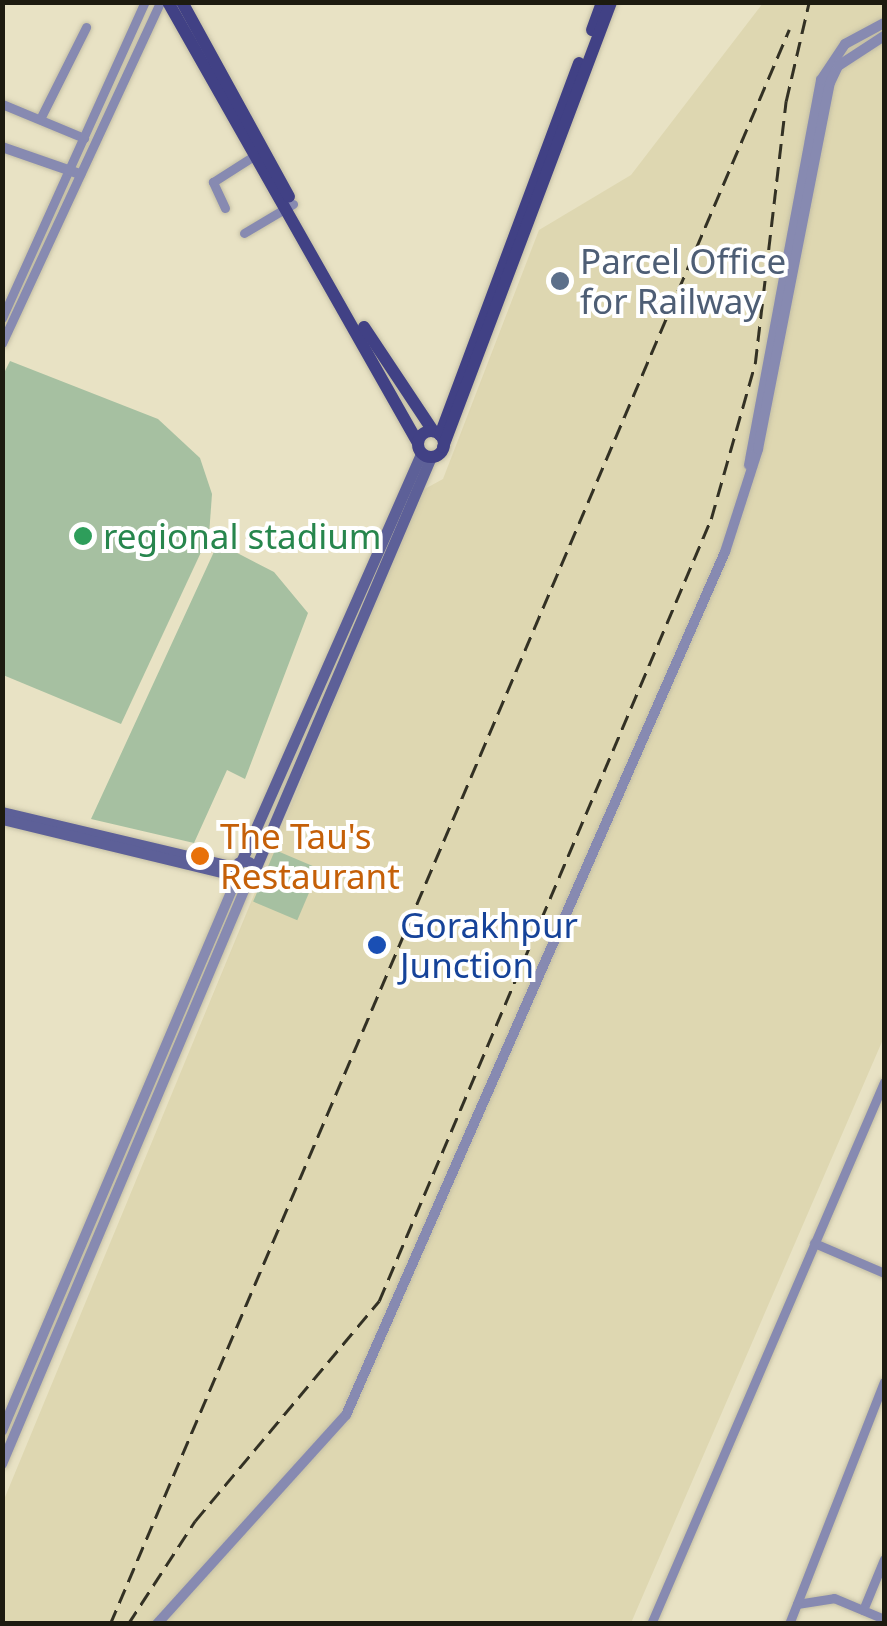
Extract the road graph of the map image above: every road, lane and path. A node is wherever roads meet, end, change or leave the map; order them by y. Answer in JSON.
{"nodes":[{"id":1,"x":145,"y":2,"type":"edge"},
{"id":2,"x":160,"y":2,"type":"edge"},
{"id":3,"x":168,"y":2,"type":"edge"},
{"id":4,"x":182,"y":2,"type":"edge"},
{"id":5,"x":602,"y":2,"type":"edge"},
{"id":6,"x":612,"y":2,"type":"edge"},
{"id":7,"x":884,"y":23,"type":"edge"},
{"id":8,"x":86,"y":27,"type":"dead end"},
{"id":9,"x":884,"y":36,"type":"edge"},
{"id":10,"x":2,"y":104,"type":"edge"},
{"id":11,"x":40,"y":119,"type":"junction"},
{"id":12,"x":84,"y":138,"type":"junction"},
{"id":13,"x":2,"y":147,"type":"edge"},
{"id":14,"x":260,"y":153,"type":"junction"},
{"id":15,"x":75,"y":172,"type":"junction"},
{"id":16,"x":289,"y":206,"type":"junction"},
{"id":17,"x":226,"y":208,"type":"dead end"},
{"id":18,"x":244,"y":233,"type":"dead end"},
{"id":19,"x":2,"y":318,"type":"edge"},
{"id":20,"x":2,"y":343,"type":"edge"},
{"id":21,"x":439,"y":438,"type":"junction"},
{"id":22,"x":423,"y":451,"type":"junction"},
{"id":23,"x":749,"y":471,"type":"junction"},
{"id":24,"x":2,"y":812,"type":"edge"},
{"id":25,"x":2,"y":820,"type":"edge"},
{"id":26,"x":242,"y":872,"type":"junction"},
{"id":27,"x":884,"y":1082,"type":"edge"},
{"id":28,"x":814,"y":1243,"type":"junction"},
{"id":29,"x":884,"y":1274,"type":"edge"},
{"id":30,"x":884,"y":1382,"type":"edge"},
{"id":31,"x":2,"y":1431,"type":"edge"},
{"id":32,"x":2,"y":1464,"type":"edge"},
{"id":33,"x":884,"y":1560,"type":"edge"},
{"id":34,"x":796,"y":1604,"type":"junction"},
{"id":35,"x":863,"y":1610,"type":"junction"},
{"id":36,"x":884,"y":1620,"type":"edge"},
{"id":37,"x":157,"y":1624,"type":"edge"},
{"id":38,"x":651,"y":1624,"type":"edge"},
{"id":39,"x":788,"y":1624,"type":"edge"}],
"edges":[{"from":1,"to":12,"type":"street"},
{"from":2,"to":15,"type":"street"},
{"from":3,"to":14,"type":"main road"},
{"from":4,"to":14,"type":"main road"},
{"from":5,"to":21,"type":"main road"},
{"from":6,"to":21,"type":"main road"},
{"from":7,"to":23,"type":"street"},
{"from":8,"to":11,"type":"street"},
{"from":9,"to":23,"type":"street"},
{"from":10,"to":11,"type":"street"},
{"from":11,"to":12,"type":"street"},
{"from":12,"to":15,"type":"street"},
{"from":13,"to":15,"type":"street"},
{"from":14,"to":16,"type":"main road"},
{"from":14,"to":17,"type":"street"},
{"from":15,"to":19,"type":"street"},
{"from":15,"to":20,"type":"street"},
{"from":16,"to":18,"type":"street"},
{"from":16,"to":21,"type":"main road"},
{"from":16,"to":22,"type":"main road"},
{"from":21,"to":22,"type":"main road"},
{"from":21,"to":22,"type":"main road"},
{"from":22,"to":26,"type":"main road"},
{"from":23,"to":37,"type":"street"},
{"from":24,"to":26,"type":"main road"},
{"from":25,"to":26,"type":"main road"},
{"from":26,"to":31,"type":"street"},
{"from":26,"to":32,"type":"street"},
{"from":27,"to":28,"type":"street"},
{"from":28,"to":29,"type":"street"},
{"from":28,"to":38,"type":"street"},
{"from":30,"to":34,"type":"street"},
{"from":33,"to":35,"type":"street"},
{"from":34,"to":35,"type":"street"},
{"from":34,"to":39,"type":"street"},
{"from":35,"to":36,"type":"street"}]}
